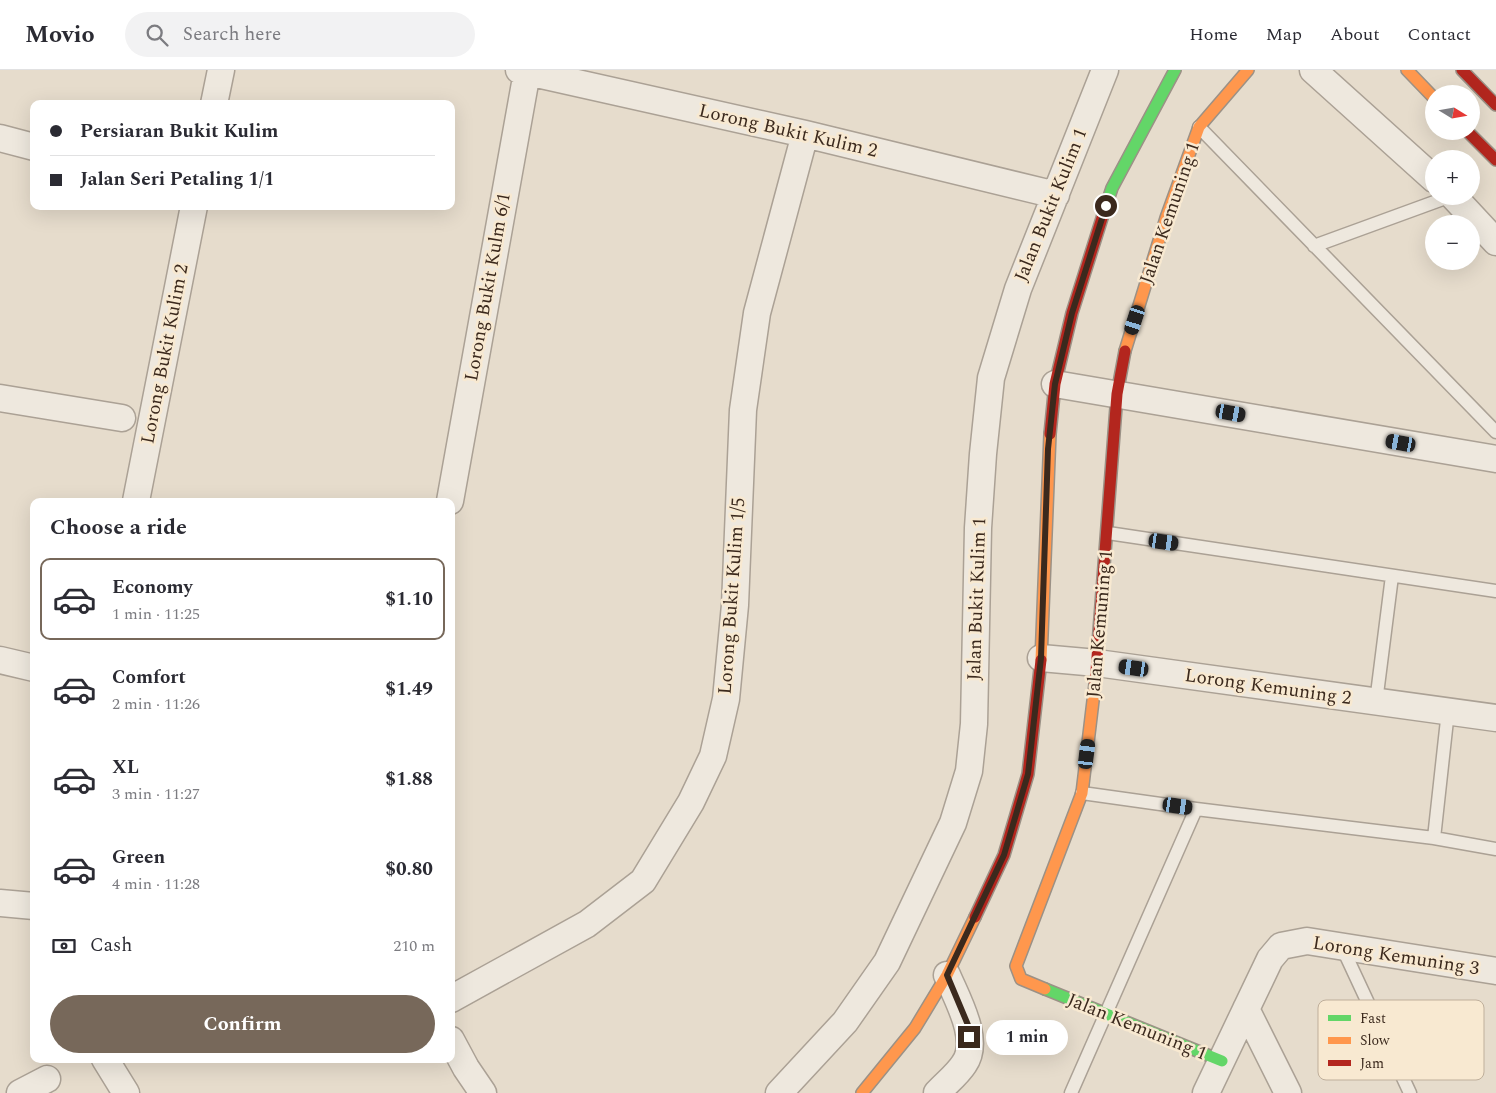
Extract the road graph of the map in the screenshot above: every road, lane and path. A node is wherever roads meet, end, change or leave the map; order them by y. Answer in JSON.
{"nodes":[{"id":1,"x":221,"y":70,"type":"edge"},
{"id":2,"x":1105,"y":70,"type":"edge"},
{"id":3,"x":1175,"y":70,"type":"edge"},
{"id":4,"x":1248,"y":70,"type":"edge"},
{"id":5,"x":1313,"y":70,"type":"edge"},
{"id":6,"x":1406,"y":70,"type":"edge"},
{"id":7,"x":1462,"y":70,"type":"edge"},
{"id":8,"x":523,"y":71,"type":"edge"},
{"id":9,"x":1425,"y":89,"type":"edge"},
{"id":10,"x":215,"y":100,"type":"edge"},
{"id":11,"x":1496,"y":105,"type":"edge"},
{"id":12,"x":1199,"y":127,"type":"junction"},
{"id":13,"x":805,"y":134,"type":"junction"},
{"id":14,"x":0,"y":138,"type":"edge"},
{"id":15,"x":1476,"y":140,"type":"edge"},
{"id":16,"x":30,"y":146,"type":"edge"},
{"id":17,"x":1496,"y":160,"type":"edge"},
{"id":18,"x":1425,"y":171,"type":"edge"},
{"id":19,"x":1056,"y":195,"type":"junction"},
{"id":20,"x":1427,"y":205,"type":"edge"},
{"id":21,"x":1461,"y":205,"type":"edge"},
{"id":22,"x":193,"y":210,"type":"edge"},
{"id":23,"x":1496,"y":242,"type":"edge"},
{"id":24,"x":1314,"y":246,"type":"junction"},
{"id":25,"x":1055,"y":384,"type":"junction"},
{"id":26,"x":1117,"y":394,"type":"junction"},
{"id":27,"x":0,"y":398,"type":"edge"},
{"id":28,"x":122,"y":418,"type":"dead end"},
{"id":29,"x":1496,"y":432,"type":"edge"},
{"id":30,"x":1496,"y":459,"type":"edge"},
{"id":31,"x":137,"y":498,"type":"edge"},
{"id":32,"x":451,"y":498,"type":"edge"},
{"id":33,"x":1108,"y":533,"type":"junction"},
{"id":34,"x":1392,"y":576,"type":"junction"},
{"id":35,"x":1496,"y":591,"type":"edge"},
{"id":36,"x":1041,"y":658,"type":"junction"},
{"id":37,"x":0,"y":660,"type":"edge"},
{"id":38,"x":1097,"y":663,"type":"junction"},
{"id":39,"x":30,"y":667,"type":"edge"},
{"id":40,"x":1376,"y":702,"type":"junction"},
{"id":41,"x":1448,"y":711,"type":"junction"},
{"id":42,"x":1496,"y":718,"type":"edge"},
{"id":43,"x":1082,"y":793,"type":"junction"},
{"id":44,"x":1196,"y":809,"type":"junction"},
{"id":45,"x":1434,"y":838,"type":"junction"},
{"id":46,"x":1496,"y":849,"type":"edge"},
{"id":47,"x":0,"y":903,"type":"edge"},
{"id":48,"x":30,"y":906,"type":"edge"},
{"id":49,"x":1342,"y":947,"type":"junction"},
{"id":50,"x":1496,"y":971,"type":"edge"},
{"id":51,"x":947,"y":975,"type":"junction"},
{"id":52,"x":455,"y":997,"type":"edge"},
{"id":53,"x":1367,"y":1000,"type":"edge"},
{"id":54,"x":1246,"y":1009,"type":"junction"},
{"id":55,"x":1106,"y":1015,"type":"junction"},
{"id":56,"x":455,"y":1047,"type":"edge"},
{"id":57,"x":1222,"y":1061,"type":"junction"},
{"id":58,"x":107,"y":1063,"type":"edge"},
{"id":59,"x":47,"y":1079,"type":"dead end"},
{"id":60,"x":1404,"y":1080,"type":"edge"},
{"id":61,"x":20,"y":1093,"type":"edge"},
{"id":62,"x":126,"y":1093,"type":"edge"},
{"id":63,"x":483,"y":1093,"type":"edge"},
{"id":64,"x":779,"y":1093,"type":"edge"},
{"id":65,"x":862,"y":1093,"type":"edge"},
{"id":66,"x":937,"y":1093,"type":"edge"},
{"id":67,"x":1071,"y":1093,"type":"edge"},
{"id":68,"x":1206,"y":1093,"type":"edge"},
{"id":69,"x":1288,"y":1093,"type":"edge"},
{"id":70,"x":1410,"y":1093,"type":"edge"}],
"edges":[{"from":1,"to":10,"type":"street"},
{"from":2,"to":19,"type":"street","name":"Jalan Bukit Kulim 1"},
{"from":3,"to":25,"type":"street"},
{"from":4,"to":12,"type":"street","name":"Jalan Kemuning 1"},
{"from":5,"to":18,"type":"street"},
{"from":6,"to":9,"type":"street"},
{"from":7,"to":11,"type":"street"},
{"from":8,"to":13,"type":"street","name":"Lorong Bukit Kulim 2"},
{"from":8,"to":32,"type":"street","name":"Lorong Bukit Kulm 6/1"},
{"from":12,"to":24,"type":"lane"},
{"from":12,"to":26,"type":"street","name":"Jalan Kemuning 1"},
{"from":13,"to":19,"type":"street","name":"Lorong Bukit Kulim 2"},
{"from":13,"to":52,"type":"street","name":"Lorong Bukit Kulim 1/5"},
{"from":14,"to":16,"type":"street"},
{"from":15,"to":17,"type":"street"},
{"from":19,"to":64,"type":"street","name":"Jalan Bukit Kulim 1"},
{"from":20,"to":24,"type":"lane"},
{"from":21,"to":23,"type":"street"},
{"from":22,"to":31,"type":"street","name":"Lorong Bukit Kulim 2"},
{"from":24,"to":29,"type":"lane"},
{"from":25,"to":26,"type":"street"},
{"from":25,"to":36,"type":"street"},
{"from":26,"to":30,"type":"street"},
{"from":26,"to":33,"type":"street","name":"Jalan Kemuning 1"},
{"from":27,"to":28,"type":"street"},
{"from":33,"to":34,"type":"lane"},
{"from":33,"to":38,"type":"street","name":"Jalan Kemuning 1"},
{"from":34,"to":35,"type":"lane"},
{"from":34,"to":40,"type":"lane"},
{"from":36,"to":38,"type":"street","name":"Lorong Kemuning 2"},
{"from":36,"to":51,"type":"street"},
{"from":37,"to":39,"type":"street"},
{"from":38,"to":40,"type":"street","name":"Lorong Kemuning 2"},
{"from":38,"to":43,"type":"street","name":"Jalan Kemuning 1"},
{"from":40,"to":41,"type":"street","name":"Lorong Kemuning 2"},
{"from":41,"to":42,"type":"street","name":"Lorong Kemuning 2"},
{"from":41,"to":45,"type":"lane"},
{"from":43,"to":44,"type":"lane"},
{"from":43,"to":55,"type":"street","name":"Jalan Kemuning 1"},
{"from":44,"to":45,"type":"lane"},
{"from":44,"to":55,"type":"lane"},
{"from":45,"to":46,"type":"lane"},
{"from":47,"to":48,"type":"street"},
{"from":49,"to":50,"type":"street","name":"Lorong Kemuning 3"},
{"from":49,"to":53,"type":"lane"},
{"from":49,"to":54,"type":"street","name":"Lorong Kemuning 3"},
{"from":51,"to":65,"type":"street"},
{"from":51,"to":66,"type":"street"},
{"from":54,"to":57,"type":"street","name":"Lorong Kemuning 3"},
{"from":54,"to":69,"type":"street"},
{"from":55,"to":57,"type":"street","name":"Jalan Kemuning 1"},
{"from":55,"to":67,"type":"lane"},
{"from":56,"to":63,"type":"street"},
{"from":57,"to":68,"type":"street","name":"Lorong Kemuning 3"},
{"from":58,"to":62,"type":"street"},
{"from":59,"to":61,"type":"street"},
{"from":60,"to":70,"type":"lane"}]}
